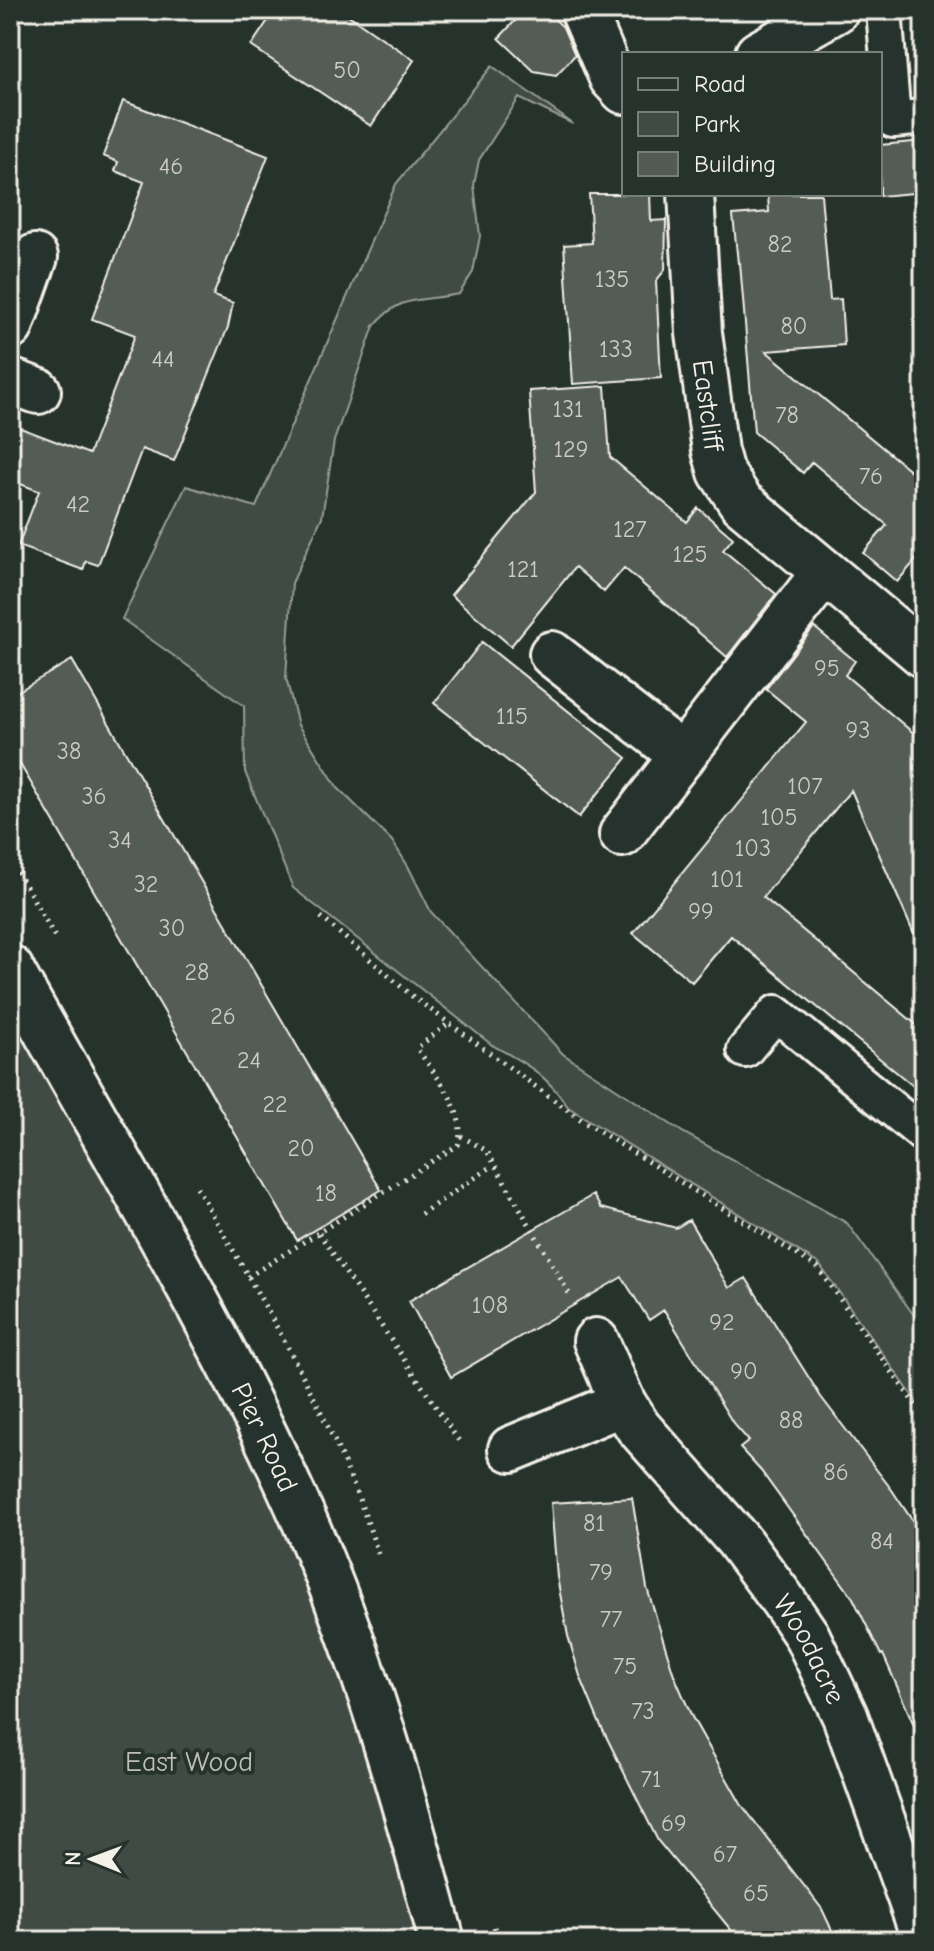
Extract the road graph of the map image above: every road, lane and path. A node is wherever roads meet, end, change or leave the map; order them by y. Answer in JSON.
{"nodes":[{"id":1,"x":583,"y":10,"type":"edge"},
{"id":2,"x":836,"y":10,"type":"edge"},
{"id":3,"x":884,"y":10,"type":"edge"},
{"id":4,"x":762,"y":52,"type":"edge"},
{"id":5,"x":622,"y":89,"type":"edge"},
{"id":6,"x":924,"y":117,"type":"edge"},
{"id":7,"x":691,"y":196,"type":"edge"},
{"id":8,"x":35,"y":257,"type":"dead end"},
{"id":9,"x":10,"y":327,"type":"edge"},
{"id":10,"x":824,"y":573,"type":"junction"},
{"id":11,"x":552,"y":654,"type":"dead end"},
{"id":12,"x":924,"y":655,"type":"edge"},
{"id":13,"x":683,"y":756,"type":"junction"},
{"id":14,"x":622,"y":834,"type":"dead end"},
{"id":15,"x":321,"y":917,"type":"dead end"},
{"id":16,"x":10,"y":968,"type":"edge"},
{"id":17,"x":450,"y":1023,"type":"junction"},
{"id":18,"x":745,"y":1050,"type":"dead end"},
{"id":19,"x":924,"y":1135,"type":"edge"},
{"id":20,"x":461,"y":1136,"type":"junction"},
{"id":21,"x":494,"y":1165,"type":"junction"},
{"id":22,"x":421,"y":1214,"type":"dead end"},
{"id":23,"x":319,"y":1233,"type":"junction"},
{"id":24,"x":248,"y":1277,"type":"dead end"},
{"id":25,"x":596,"y":1341,"type":"joint"},
{"id":26,"x":623,"y":1403,"type":"junction"},
{"id":27,"x":924,"y":1417,"type":"edge"},
{"id":28,"x":511,"y":1449,"type":"joint"},
{"id":29,"x":924,"y":1937,"type":"edge"},
{"id":30,"x":442,"y":1941,"type":"edge"}],
"edges":[{"from":1,"to":5,"type":"street"},
{"from":2,"to":4,"type":"street"},
{"from":3,"to":6,"type":"lane"},
{"from":7,"to":10,"type":"street","name":"Eastcliff"},
{"from":8,"to":9,"type":"street"},
{"from":10,"to":12,"type":"street","name":"Eastcliff"},
{"from":10,"to":13,"type":"street"},
{"from":11,"to":13,"type":"street"},
{"from":13,"to":14,"type":"street"},
{"from":15,"to":17,"type":"path"},
{"from":16,"to":30,"type":"street","name":"Pier Road"},
{"from":17,"to":20,"type":"path"},
{"from":17,"to":27,"type":"path"},
{"from":18,"to":19,"type":"lane"},
{"from":20,"to":21,"type":"path"},
{"from":20,"to":23,"type":"path"},
{"from":21,"to":22,"type":"path"},
{"from":21,"to":25,"type":"path"},
{"from":23,"to":24,"type":"path"},
{"from":23,"to":28,"type":"path"},
{"from":25,"to":26,"type":"street","name":"Woodacre"},
{"from":26,"to":28,"type":"street"},
{"from":26,"to":29,"type":"street","name":"Woodacre"}]}
